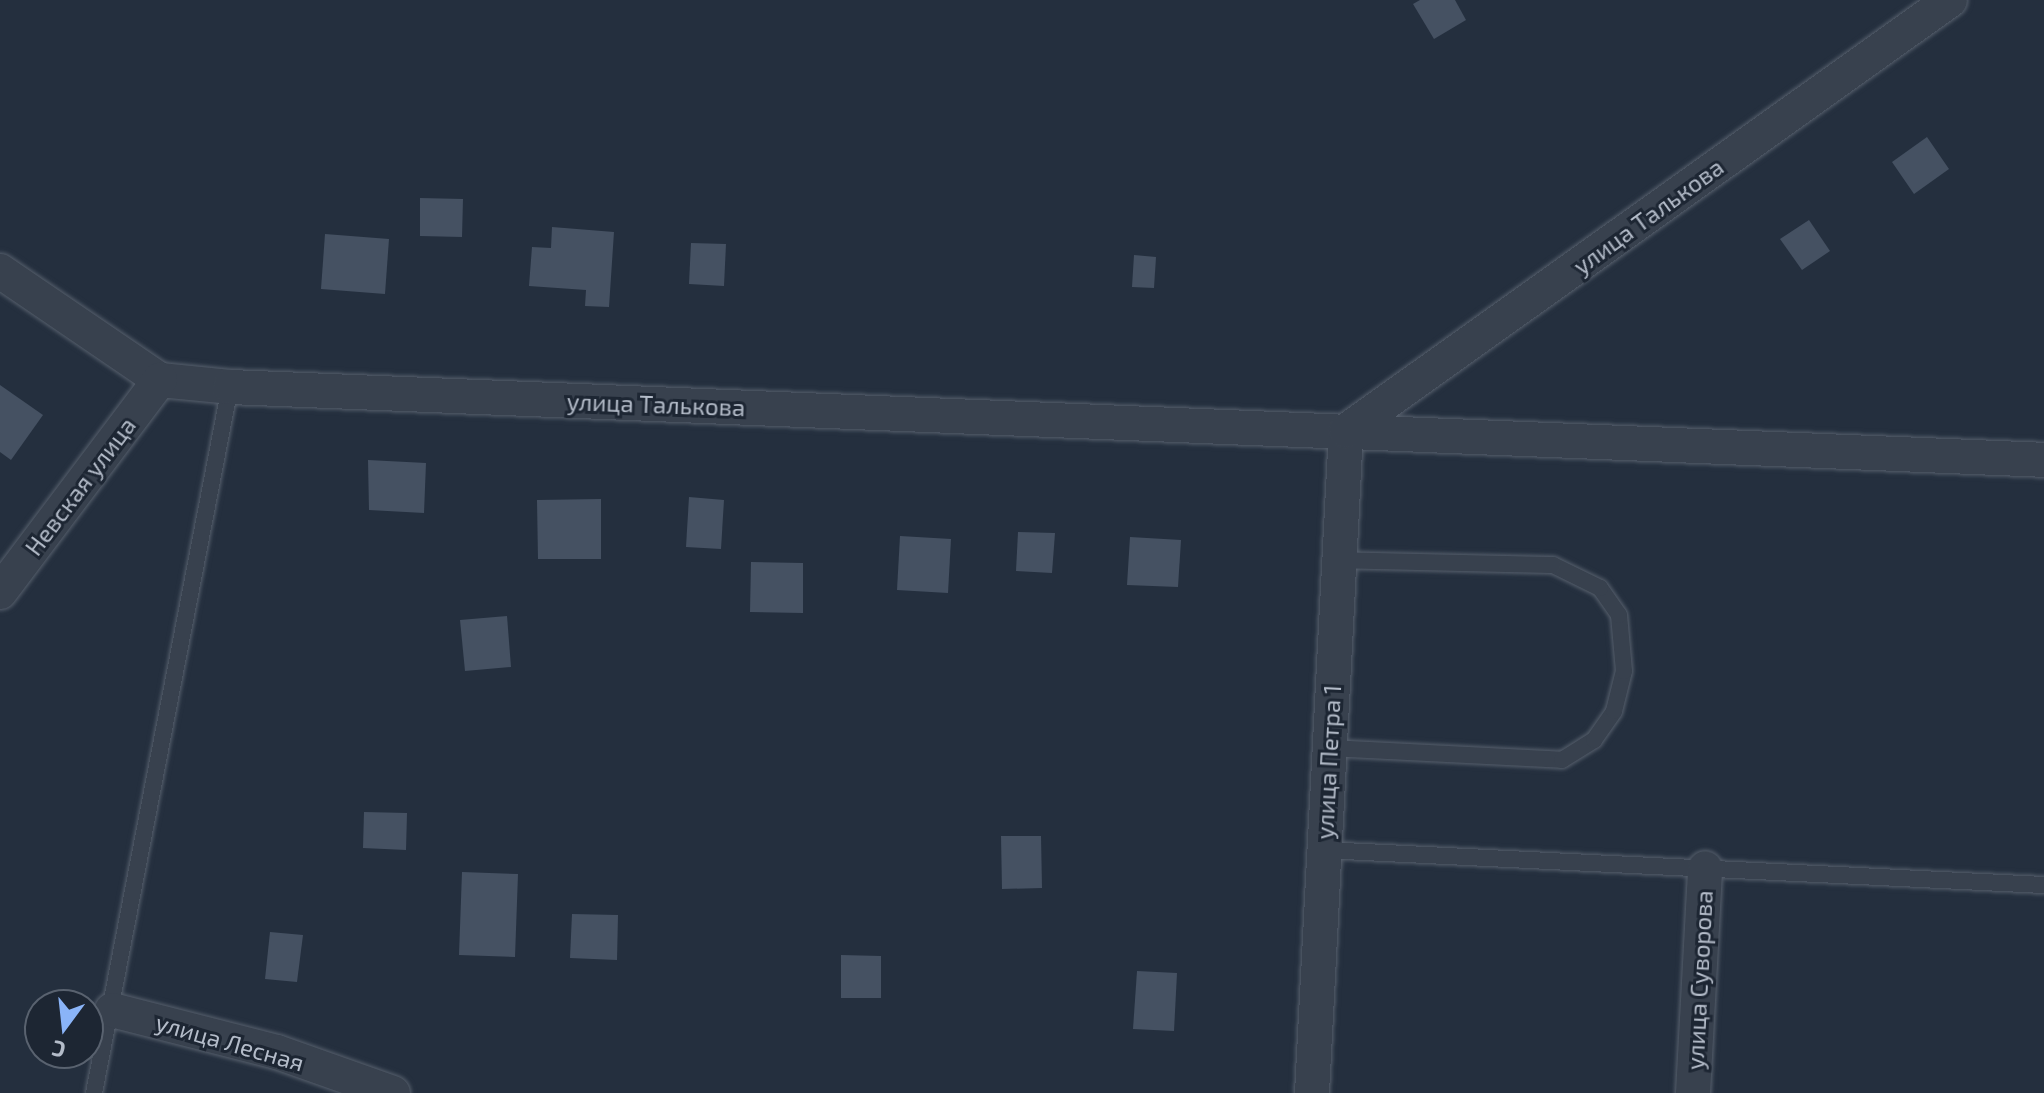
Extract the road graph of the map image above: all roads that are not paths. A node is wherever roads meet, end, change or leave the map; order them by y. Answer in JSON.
{"nodes":[{"id":1,"x":1950,"y":0,"type":"edge"},
{"id":2,"x":0,"y":271,"type":"edge"},
{"id":3,"x":160,"y":380,"type":"junction"},
{"id":4,"x":230,"y":387,"type":"junction"},
{"id":5,"x":1346,"y":431,"type":"junction"},
{"id":6,"x":2044,"y":460,"type":"edge"},
{"id":7,"x":1339,"y":560,"type":"junction"},
{"id":8,"x":0,"y":592,"type":"edge"},
{"id":9,"x":1329,"y":748,"type":"junction"},
{"id":10,"x":1323,"y":850,"type":"junction"},
{"id":11,"x":1705,"y":868,"type":"junction"},
{"id":12,"x":2044,"y":885,"type":"edge"},
{"id":13,"x":112,"y":1010,"type":"junction"},
{"id":14,"x":94,"y":1093,"type":"edge"},
{"id":15,"x":393,"y":1093,"type":"edge"},
{"id":16,"x":1312,"y":1093,"type":"edge"},
{"id":17,"x":1693,"y":1093,"type":"edge"}],
"edges":[{"from":1,"to":5,"type":"street","name":"улица Талькова"},
{"from":2,"to":3,"type":"street","name":"улица Талькова"},
{"from":3,"to":4,"type":"street","name":"улица Талькова"},
{"from":3,"to":8,"type":"street","name":"Невская улица"},
{"from":4,"to":5,"type":"street","name":"улица Талькова"},
{"from":4,"to":13,"type":"lane"},
{"from":5,"to":6,"type":"street","name":"улица Талькова"},
{"from":5,"to":7,"type":"street","name":"улица Петра 1"},
{"from":7,"to":9,"type":"street","name":"улица Петра 1"},
{"from":7,"to":9,"type":"lane"},
{"from":9,"to":10,"type":"street","name":"улица Петра 1"},
{"from":10,"to":11,"type":"lane"},
{"from":10,"to":16,"type":"street","name":"улица Петра 1"},
{"from":11,"to":12,"type":"lane"},
{"from":11,"to":17,"type":"street","name":"улица Суворова"},
{"from":13,"to":14,"type":"lane"},
{"from":13,"to":15,"type":"street","name":"улица Лесная"}]}
